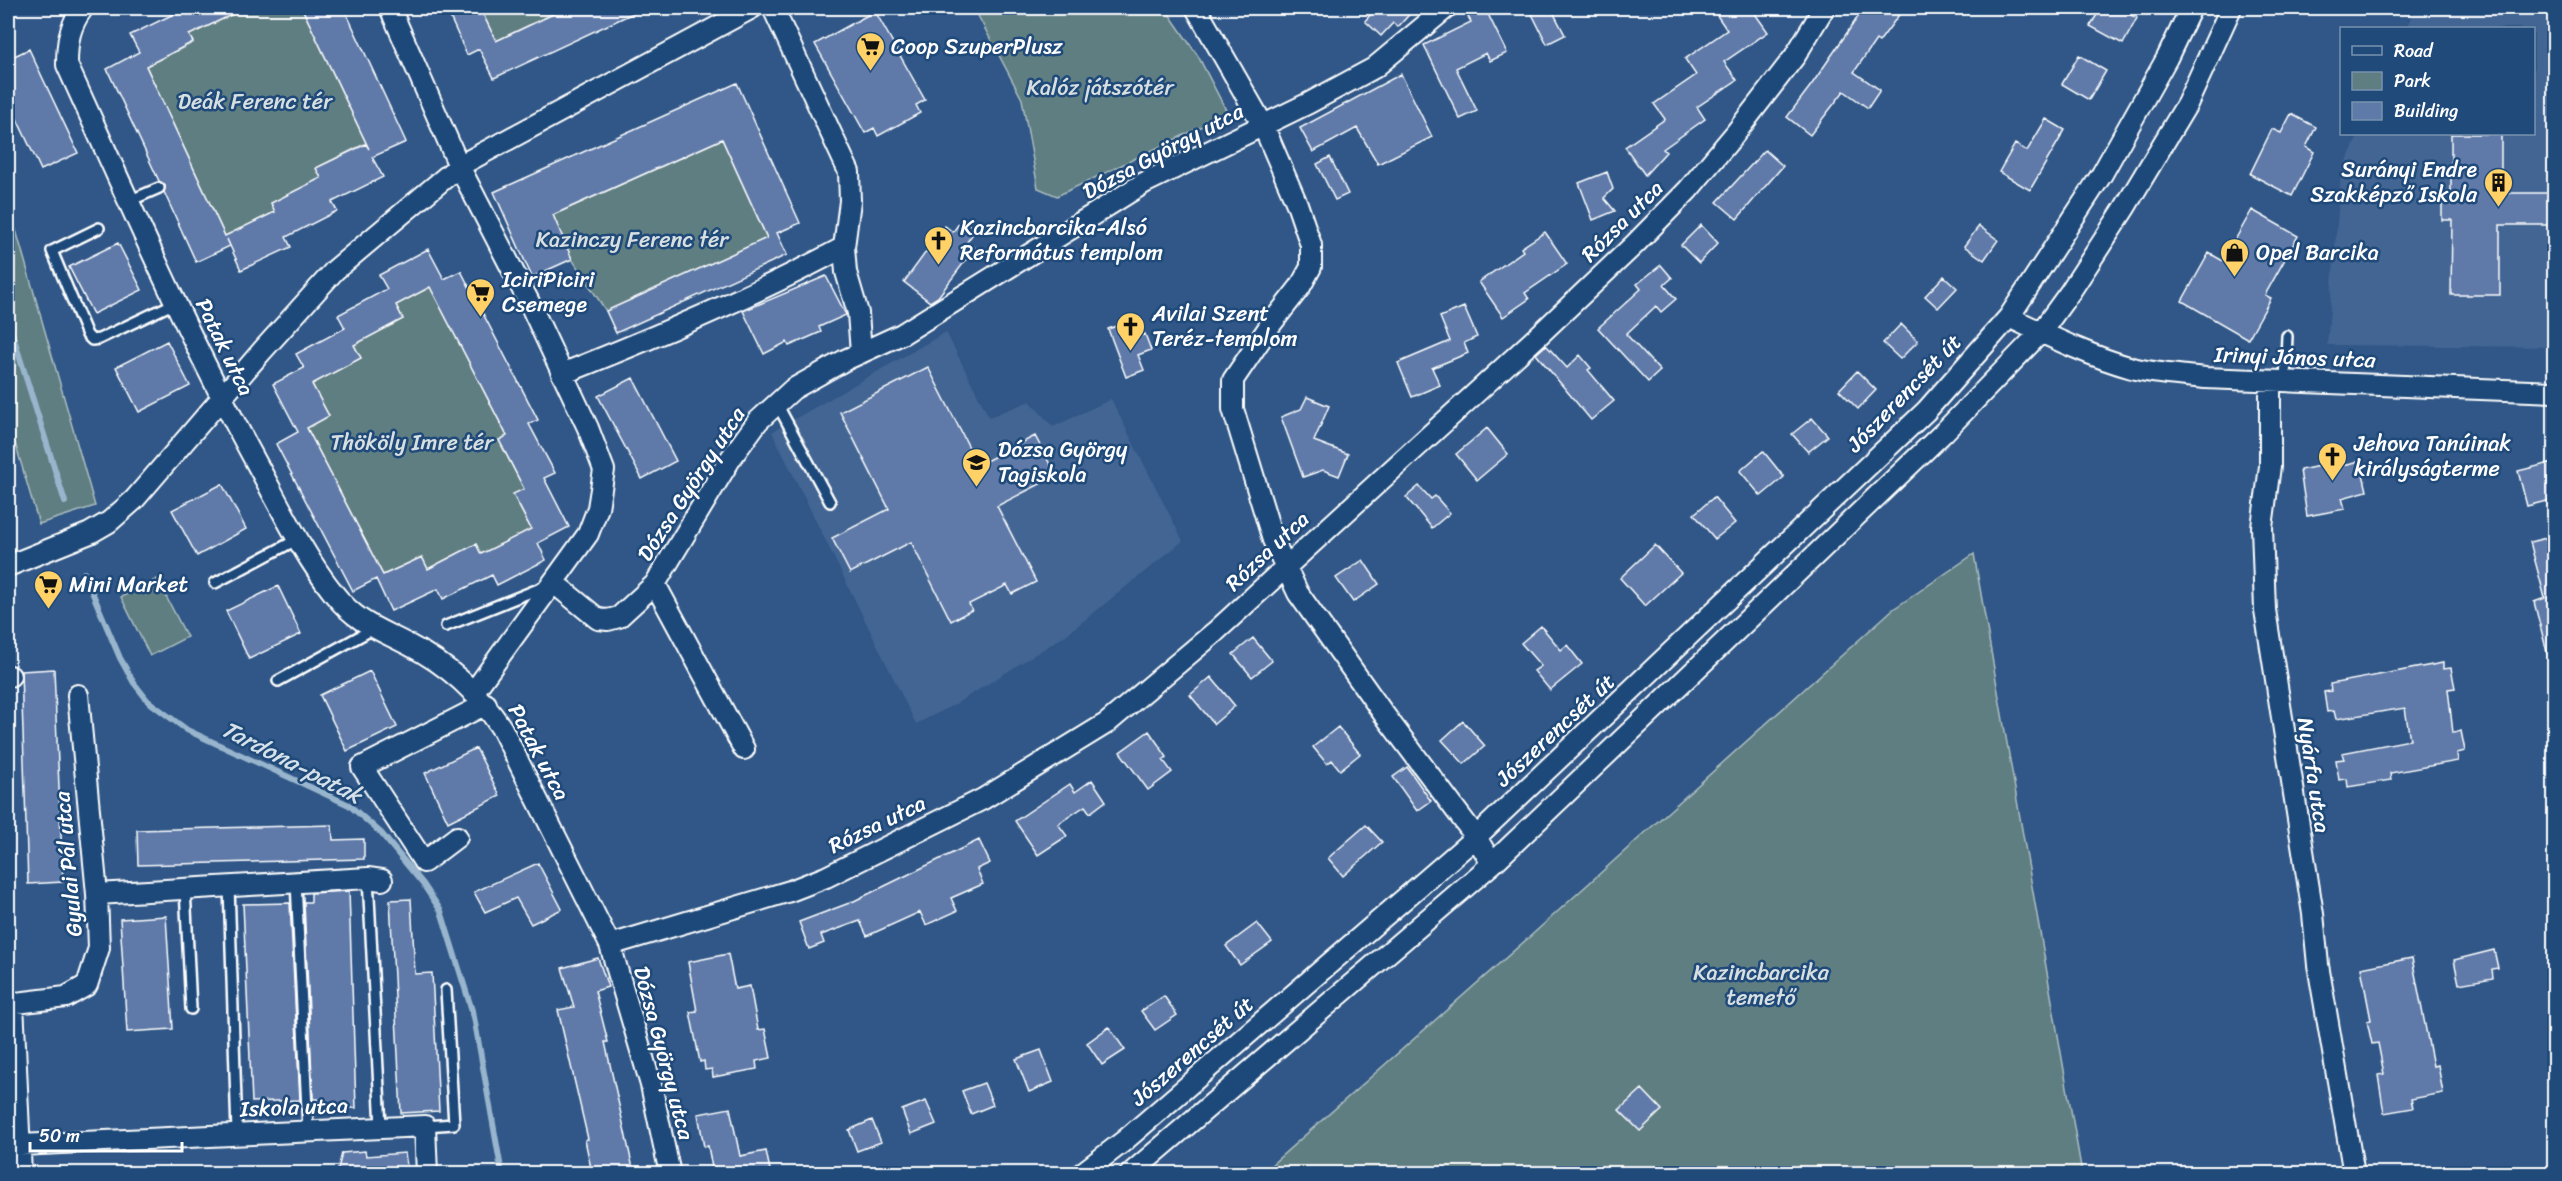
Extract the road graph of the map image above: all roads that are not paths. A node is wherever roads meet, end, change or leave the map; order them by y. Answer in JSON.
{"nodes":[{"id":1,"x":83,"y":8,"type":"edge"},
{"id":2,"x":390,"y":8,"type":"edge"},
{"id":3,"x":752,"y":8,"type":"edge"},
{"id":4,"x":773,"y":8,"type":"edge"},
{"id":5,"x":1197,"y":8,"type":"edge"},
{"id":6,"x":1446,"y":8,"type":"edge"},
{"id":7,"x":1824,"y":8,"type":"edge"},
{"id":8,"x":2192,"y":8,"type":"edge"},
{"id":9,"x":2231,"y":8,"type":"edge"},
{"id":10,"x":1263,"y":125,"type":"junction"},
{"id":11,"x":459,"y":166,"type":"junction"},
{"id":12,"x":159,"y":188,"type":"dead end"},
{"id":13,"x":129,"y":201,"type":"junction"},
{"id":14,"x":99,"y":228,"type":"dead end"},
{"id":15,"x":844,"y":248,"type":"junction"},
{"id":16,"x":177,"y":302,"type":"junction"},
{"id":17,"x":2009,"y":317,"type":"junction"},
{"id":18,"x":2041,"y":332,"type":"junction"},
{"id":19,"x":2287,"y":336,"type":"dead end"},
{"id":20,"x":861,"y":352,"type":"junction"},
{"id":21,"x":562,"y":374,"type":"junction"},
{"id":22,"x":2278,"y":381,"type":"junction"},
{"id":23,"x":2554,"y":392,"type":"edge"},
{"id":24,"x":223,"y":399,"type":"junction"},
{"id":25,"x":776,"y":402,"type":"junction"},
{"id":26,"x":830,"y":502,"type":"dead end"},
{"id":27,"x":298,"y":539,"type":"junction"},
{"id":28,"x":8,"y":566,"type":"edge"},
{"id":29,"x":1285,"y":566,"type":"junction"},
{"id":30,"x":215,"y":583,"type":"dead end"},
{"id":31,"x":554,"y":583,"type":"junction"},
{"id":32,"x":655,"y":584,"type":"junction"},
{"id":33,"x":446,"y":626,"type":"dead end"},
{"id":34,"x":373,"y":629,"type":"junction"},
{"id":35,"x":278,"y":681,"type":"dead end"},
{"id":36,"x":78,"y":695,"type":"dead end"},
{"id":37,"x":480,"y":699,"type":"junction"},
{"id":38,"x":744,"y":749,"type":"dead end"},
{"id":39,"x":457,"y":837,"type":"dead end"},
{"id":40,"x":1476,"y":837,"type":"junction"},
{"id":41,"x":1492,"y":864,"type":"junction"},
{"id":42,"x":375,"y":879,"type":"joint"},
{"id":43,"x":296,"y":882,"type":"junction"},
{"id":44,"x":229,"y":886,"type":"junction"},
{"id":45,"x":185,"y":888,"type":"junction"},
{"id":46,"x":97,"y":894,"type":"junction"},
{"id":47,"x":609,"y":945,"type":"junction"},
{"id":48,"x":446,"y":990,"type":"dead end"},
{"id":49,"x":10,"y":1003,"type":"edge"},
{"id":50,"x":191,"y":1009,"type":"dead end"},
{"id":51,"x":12,"y":1081,"type":"edge"},
{"id":52,"x":425,"y":1126,"type":"junction"},
{"id":53,"x":381,"y":1127,"type":"junction"},
{"id":54,"x":308,"y":1130,"type":"junction"},
{"id":55,"x":237,"y":1133,"type":"junction"},
{"id":56,"x":20,"y":1145,"type":"junction"},
{"id":57,"x":21,"y":1173,"type":"edge"},
{"id":58,"x":427,"y":1173,"type":"edge"},
{"id":59,"x":670,"y":1173,"type":"edge"},
{"id":60,"x":1082,"y":1173,"type":"edge"},
{"id":61,"x":1130,"y":1173,"type":"edge"},
{"id":62,"x":2354,"y":1173,"type":"edge"}],
"edges":[{"from":1,"to":13,"type":"street","name":"Patak utca"},
{"from":2,"to":11,"type":"street"},
{"from":3,"to":11,"type":"street"},
{"from":4,"to":15,"type":"street"},
{"from":5,"to":10,"type":"street"},
{"from":6,"to":10,"type":"street","name":"Dózsa György utca"},
{"from":7,"to":29,"type":"street","name":"Rózsa utca"},
{"from":8,"to":17,"type":"street","name":"Jószerencsét út"},
{"from":9,"to":18,"type":"street"},
{"from":10,"to":20,"type":"street","name":"Dózsa György utca"},
{"from":10,"to":29,"type":"street"},
{"from":11,"to":21,"type":"street"},
{"from":11,"to":24,"type":"street"},
{"from":12,"to":13,"type":"lane"},
{"from":13,"to":16,"type":"street","name":"Patak utca"},
{"from":14,"to":16,"type":"lane"},
{"from":15,"to":20,"type":"street"},
{"from":15,"to":21,"type":"street"},
{"from":16,"to":24,"type":"street","name":"Patak utca"},
{"from":17,"to":18,"type":"street"},
{"from":17,"to":40,"type":"street","name":"Jószerencsét út"},
{"from":18,"to":22,"type":"street","name":"Irinyi János utca"},
{"from":18,"to":41,"type":"street"},
{"from":19,"to":22,"type":"lane"},
{"from":20,"to":25,"type":"street","name":"Dózsa György utca"},
{"from":21,"to":31,"type":"street"},
{"from":22,"to":23,"type":"street","name":"Irinyi János utca"},
{"from":22,"to":62,"type":"street","name":"Nyárfa utca"},
{"from":24,"to":27,"type":"street","name":"Patak utca"},
{"from":24,"to":28,"type":"street"},
{"from":25,"to":26,"type":"lane"},
{"from":25,"to":32,"type":"street","name":"Dózsa György utca"},
{"from":27,"to":30,"type":"lane"},
{"from":27,"to":34,"type":"street","name":"Patak utca"},
{"from":29,"to":40,"type":"street"},
{"from":29,"to":47,"type":"street","name":"Rózsa utca"},
{"from":31,"to":32,"type":"street","name":"Dózsa György utca"},
{"from":31,"to":33,"type":"lane"},
{"from":31,"to":37,"type":"street"},
{"from":32,"to":38,"type":"street","name":"Dózsa György utca"},
{"from":34,"to":35,"type":"lane"},
{"from":34,"to":37,"type":"street","name":"Patak utca"},
{"from":36,"to":46,"type":"street","name":"Gyulai Pál utca"},
{"from":37,"to":39,"type":"street"},
{"from":37,"to":47,"type":"street","name":"Patak utca"},
{"from":40,"to":41,"type":"street"},
{"from":40,"to":60,"type":"street","name":"Jószerencsét út"},
{"from":41,"to":61,"type":"street"},
{"from":42,"to":43,"type":"street"},
{"from":42,"to":53,"type":"lane"},
{"from":43,"to":44,"type":"street"},
{"from":43,"to":54,"type":"lane"},
{"from":44,"to":45,"type":"street"},
{"from":44,"to":55,"type":"lane"},
{"from":45,"to":46,"type":"street"},
{"from":45,"to":50,"type":"lane"},
{"from":46,"to":49,"type":"street","name":"Gyulai Pál utca"},
{"from":47,"to":59,"type":"street","name":"Dózsa György utca"},
{"from":48,"to":52,"type":"lane"},
{"from":49,"to":51,"type":"street"},
{"from":51,"to":56,"type":"street"},
{"from":52,"to":53,"type":"street","name":"Iskola utca"},
{"from":52,"to":58,"type":"street"},
{"from":53,"to":54,"type":"street","name":"Iskola utca"},
{"from":54,"to":55,"type":"street","name":"Iskola utca"},
{"from":55,"to":56,"type":"street","name":"Iskola utca"},
{"from":56,"to":57,"type":"street"}]}
